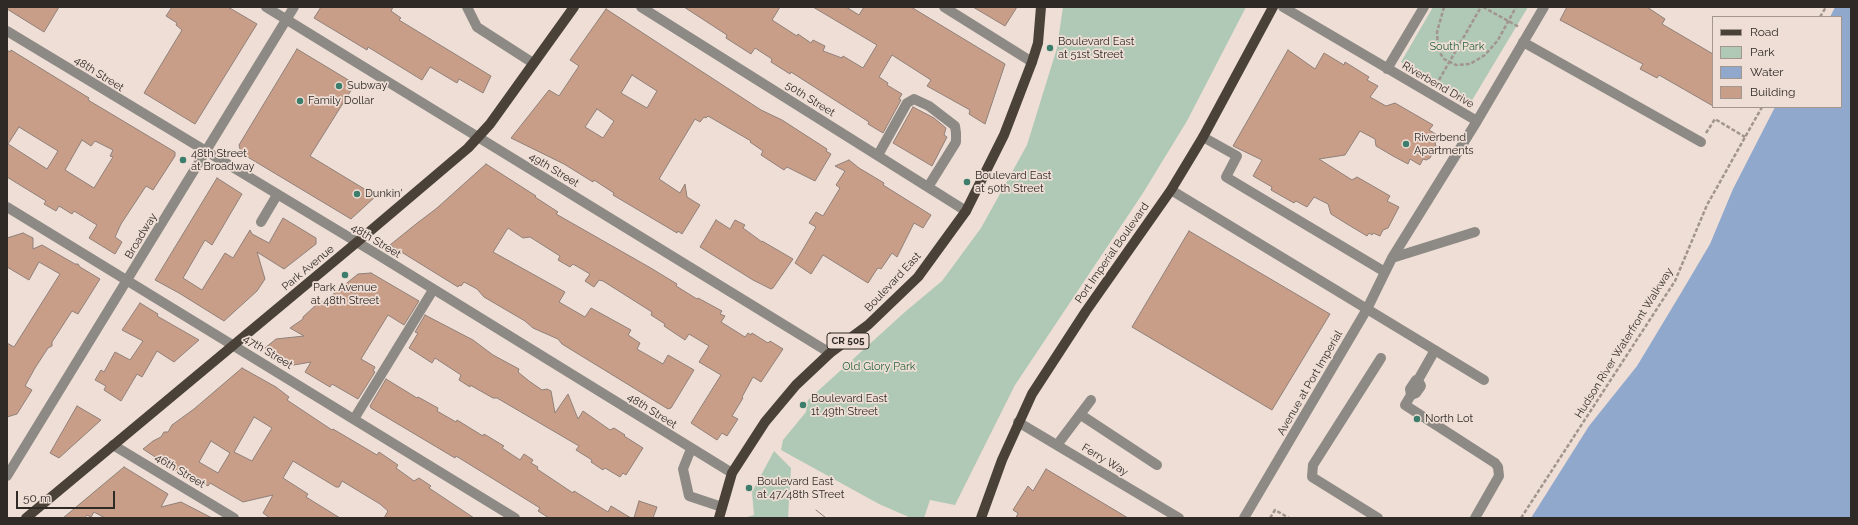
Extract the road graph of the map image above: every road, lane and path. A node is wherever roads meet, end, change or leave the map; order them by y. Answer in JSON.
{"nodes":[{"id":1,"x":266,"y":7,"type":"edge"},
{"id":2,"x":294,"y":7,"type":"edge"},
{"id":3,"x":467,"y":7,"type":"edge"},
{"id":4,"x":574,"y":7,"type":"edge"},
{"id":5,"x":641,"y":7,"type":"edge"},
{"id":6,"x":944,"y":7,"type":"edge"},
{"id":7,"x":1041,"y":7,"type":"edge"},
{"id":8,"x":1273,"y":7,"type":"edge"},
{"id":9,"x":1283,"y":7,"type":"edge"},
{"id":10,"x":1424,"y":7,"type":"edge"},
{"id":11,"x":1444,"y":7,"type":"edge"},
{"id":12,"x":1482,"y":7,"type":"edge"},
{"id":13,"x":1516,"y":7,"type":"edge"},
{"id":14,"x":1544,"y":7,"type":"edge"},
{"id":15,"x":1826,"y":7,"type":"edge"},
{"id":16,"x":1821,"y":16,"type":"edge"},
{"id":17,"x":287,"y":20,"type":"junction"},
{"id":18,"x":1509,"y":22,"type":"junction"},
{"id":19,"x":7,"y":31,"type":"edge"},
{"id":20,"x":1529,"y":33,"type":"junction"},
{"id":21,"x":1523,"y":42,"type":"junction"},
{"id":22,"x":1032,"y":62,"type":"junction"},
{"id":23,"x":1449,"y":62,"type":"junction"},
{"id":24,"x":534,"y":63,"type":"junction"},
{"id":25,"x":1387,"y":69,"type":"junction"},
{"id":26,"x":1430,"y":94,"type":"junction"},
{"id":27,"x":1761,"y":108,"type":"edge"},
{"id":28,"x":1477,"y":121,"type":"junction"},
{"id":29,"x":1204,"y":137,"type":"junction"},
{"id":30,"x":1745,"y":137,"type":"junction"},
{"id":31,"x":477,"y":138,"type":"junction"},
{"id":32,"x":1701,"y":142,"type":"joint"},
{"id":33,"x":206,"y":152,"type":"junction"},
{"id":34,"x":878,"y":155,"type":"junction"},
{"id":35,"x":928,"y":187,"type":"junction"},
{"id":36,"x":1171,"y":190,"type":"junction"},
{"id":37,"x":277,"y":195,"type":"junction"},
{"id":38,"x":7,"y":207,"type":"edge"},
{"id":39,"x":966,"y":211,"type":"junction"},
{"id":40,"x":261,"y":222,"type":"dead end"},
{"id":41,"x":1475,"y":232,"type":"dead end"},
{"id":42,"x":356,"y":243,"type":"junction"},
{"id":43,"x":1392,"y":258,"type":"junction"},
{"id":44,"x":1385,"y":272,"type":"junction"},
{"id":45,"x":128,"y":281,"type":"junction"},
{"id":46,"x":433,"y":290,"type":"junction"},
{"id":47,"x":1367,"y":309,"type":"junction"},
{"id":48,"x":233,"y":345,"type":"junction"},
{"id":49,"x":1435,"y":350,"type":"junction"},
{"id":50,"x":830,"y":353,"type":"junction"},
{"id":51,"x":1381,"y":358,"type":"dead end"},
{"id":52,"x":1484,"y":380,"type":"dead end"},
{"id":53,"x":1091,"y":400,"type":"dead end"},
{"id":54,"x":1080,"y":415,"type":"junction"},
{"id":55,"x":354,"y":419,"type":"junction"},
{"id":56,"x":1018,"y":422,"type":"junction"},
{"id":57,"x":1057,"y":445,"type":"junction"},
{"id":58,"x":113,"y":446,"type":"junction"},
{"id":59,"x":691,"y":448,"type":"junction"},
{"id":60,"x":1157,"y":465,"type":"dead end"},
{"id":61,"x":732,"y":473,"type":"junction"},
{"id":62,"x":7,"y":476,"type":"edge"},
{"id":63,"x":722,"y":507,"type":"junction"},
{"id":64,"x":26,"y":518,"type":"edge"},
{"id":65,"x":234,"y":518,"type":"edge"},
{"id":66,"x":515,"y":518,"type":"edge"},
{"id":67,"x":719,"y":518,"type":"edge"},
{"id":68,"x":981,"y":518,"type":"edge"},
{"id":69,"x":1179,"y":518,"type":"edge"},
{"id":70,"x":1244,"y":518,"type":"edge"},
{"id":71,"x":1270,"y":518,"type":"edge"},
{"id":72,"x":1289,"y":518,"type":"edge"},
{"id":73,"x":1378,"y":518,"type":"edge"},
{"id":74,"x":1475,"y":518,"type":"edge"},
{"id":75,"x":1521,"y":518,"type":"edge"}],
"edges":[{"from":1,"to":17,"type":"street","name":"49th Street"},
{"from":2,"to":17,"type":"street","name":"Broadway"},
{"from":3,"to":24,"type":"street"},
{"from":4,"to":24,"type":"main road","name":"Park Avenue"},
{"from":5,"to":34,"type":"street","name":"50th Street"},
{"from":6,"to":22,"type":"street"},
{"from":7,"to":22,"type":"main road","name":"Boulevard East","number":"CR 505"},
{"from":8,"to":29,"type":"main road","name":"Port Imperial Boulevard"},
{"from":9,"to":25,"type":"street","name":"Riverbend Drive"},
{"from":10,"to":25,"type":"street","name":"Riverbend Drive"},
{"from":11,"to":23,"type":"path"},
{"from":12,"to":18,"type":"path"},
{"from":12,"to":23,"type":"path"},
{"from":13,"to":18,"type":"path"},
{"from":14,"to":20,"type":"street","name":"Avenue at Port Imperial"},
{"from":15,"to":16,"type":"path"},
{"from":17,"to":31,"type":"street","name":"49th Street"},
{"from":17,"to":33,"type":"street","name":"Broadway"},
{"from":18,"to":20,"type":"path"},
{"from":18,"to":23,"type":"path"},
{"from":19,"to":33,"type":"street","name":"48th Street"},
{"from":20,"to":21,"type":"street","name":"Avenue at Port Imperial"},
{"from":21,"to":28,"type":"street","name":"Avenue at Port Imperial"},
{"from":21,"to":32,"type":"street"},
{"from":22,"to":39,"type":"main road","name":"Boulevard East","number":"CR 505"},
{"from":23,"to":26,"type":"path"},
{"from":24,"to":31,"type":"main road","name":"Park Avenue"},
{"from":25,"to":26,"type":"street","name":"Riverbend Drive"},
{"from":26,"to":28,"type":"street","name":"Riverbend Drive"},
{"from":27,"to":30,"type":"path","name":"Hudson River Waterfront Walkway"},
{"from":28,"to":43,"type":"street","name":"Avenue at Port Imperial"},
{"from":29,"to":36,"type":"main road","name":"Port Imperial Boulevard"},
{"from":29,"to":44,"type":"street"},
{"from":30,"to":32,"type":"path"},
{"from":30,"to":75,"type":"path","name":"Hudson River Waterfront Walkway"},
{"from":31,"to":42,"type":"main road","name":"Park Avenue"},
{"from":31,"to":50,"type":"street","name":"49th Street"},
{"from":33,"to":37,"type":"street","name":"48th Street"},
{"from":33,"to":45,"type":"street","name":"Broadway"},
{"from":34,"to":35,"type":"street","name":"50th Street"},
{"from":34,"to":35,"type":"street"},
{"from":35,"to":39,"type":"street","name":"50th Street"},
{"from":36,"to":47,"type":"street"},
{"from":36,"to":56,"type":"main road","name":"Port Imperial Boulevard"},
{"from":37,"to":40,"type":"street"},
{"from":37,"to":42,"type":"street","name":"48th Street"},
{"from":38,"to":45,"type":"street","name":"47th Street"},
{"from":39,"to":50,"type":"main road","name":"Boulevard East","number":"CR 505"},
{"from":41,"to":43,"type":"street"},
{"from":42,"to":46,"type":"street","name":"48th Street"},
{"from":42,"to":48,"type":"main road","name":"Park Avenue"},
{"from":43,"to":44,"type":"street","name":"Avenue at Port Imperial"},
{"from":44,"to":47,"type":"street","name":"Avenue at Port Imperial"},
{"from":45,"to":48,"type":"street","name":"47th Street"},
{"from":45,"to":62,"type":"street","name":"Broadway"},
{"from":46,"to":55,"type":"street"},
{"from":46,"to":59,"type":"street","name":"48th Street"},
{"from":47,"to":49,"type":"street"},
{"from":47,"to":70,"type":"street","name":"Avenue at Port Imperial"},
{"from":48,"to":55,"type":"street","name":"47th Street"},
{"from":48,"to":58,"type":"main road","name":"Park Avenue"},
{"from":49,"to":52,"type":"street"},
{"from":49,"to":74,"type":"street"},
{"from":50,"to":61,"type":"main road","name":"Boulevard East","number":"CR 505"},
{"from":51,"to":73,"type":"street"},
{"from":53,"to":54,"type":"street"},
{"from":54,"to":57,"type":"street"},
{"from":54,"to":60,"type":"street"},
{"from":55,"to":66,"type":"street","name":"47th Street"},
{"from":56,"to":57,"type":"street","name":"Ferry Way"},
{"from":56,"to":68,"type":"main road","name":"Port Imperial Boulevard"},
{"from":57,"to":69,"type":"street","name":"Ferry Way"},
{"from":58,"to":64,"type":"main road","name":"Park Avenue"},
{"from":58,"to":65,"type":"street","name":"46th Street"},
{"from":59,"to":61,"type":"street","name":"48th Street"},
{"from":59,"to":63,"type":"street"},
{"from":61,"to":63,"type":"main road","name":"Boulevard East","number":"CR 505"},
{"from":63,"to":67,"type":"main road","name":"Boulevard East","number":"CR 505"},
{"from":71,"to":72,"type":"path"}]}
